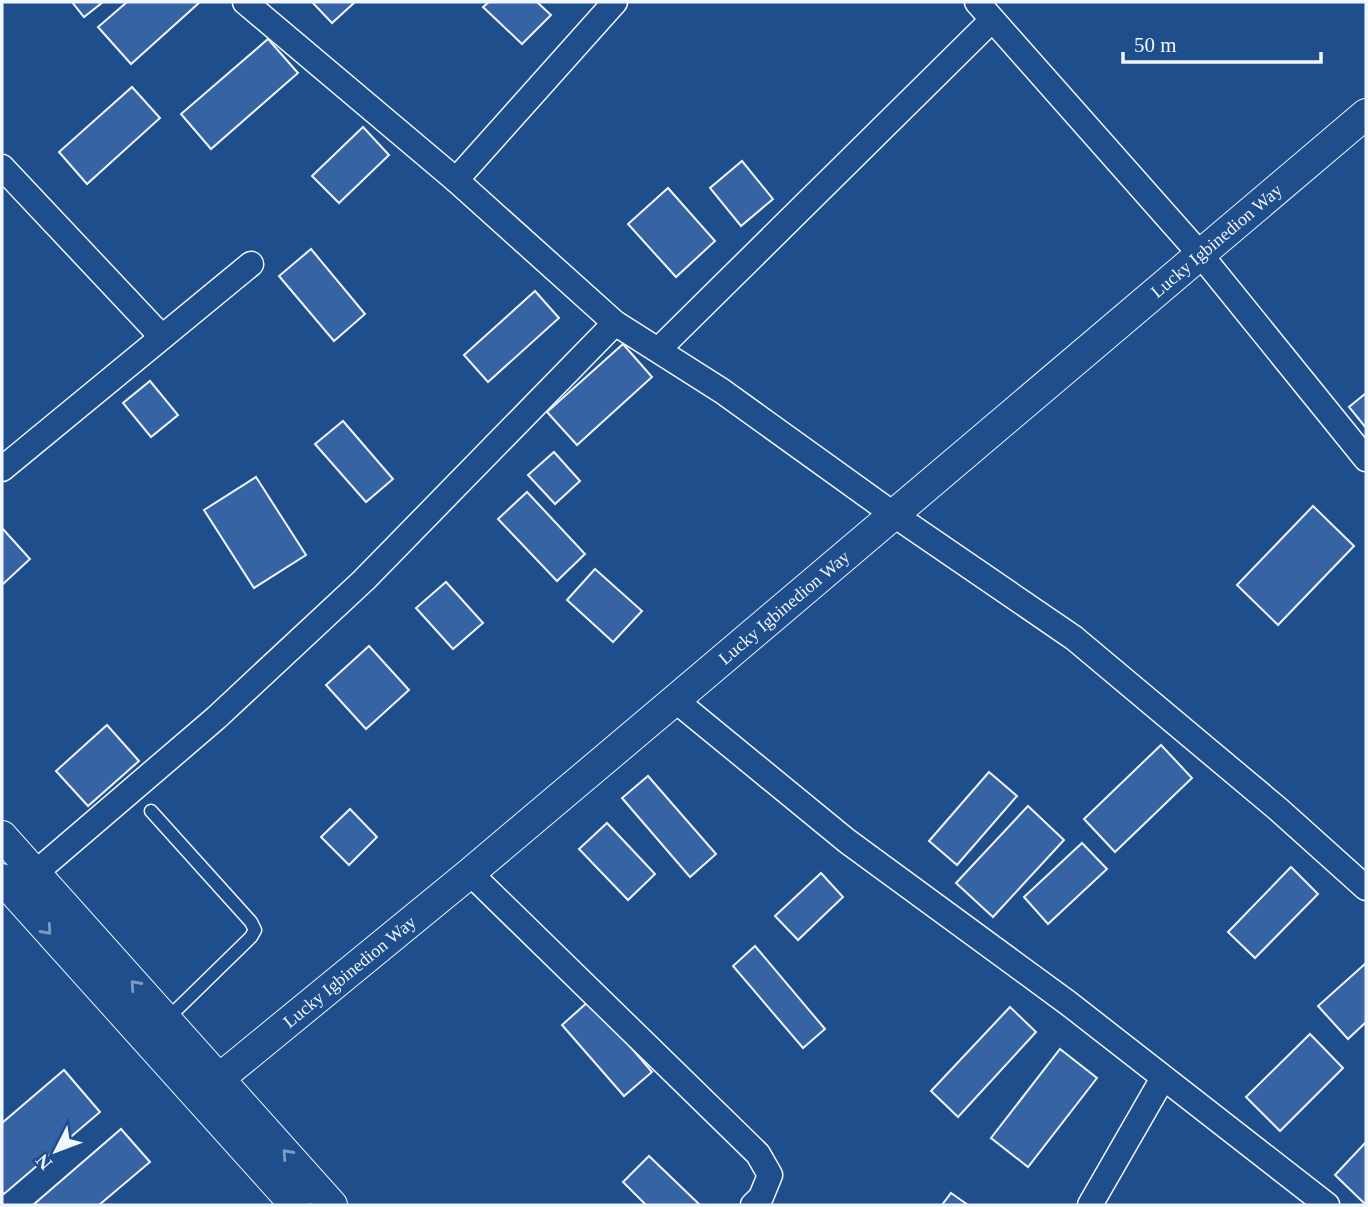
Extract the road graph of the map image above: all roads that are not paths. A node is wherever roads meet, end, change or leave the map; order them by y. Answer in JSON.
{"nodes":[{"id":1,"x":246,"y":2,"type":"edge"},
{"id":2,"x":615,"y":2,"type":"edge"},
{"id":3,"x":984,"y":11,"type":"edge"},
{"id":4,"x":1366,"y":114,"type":"edge"},
{"id":5,"x":2,"y":167,"type":"edge"},
{"id":6,"x":456,"y":180,"type":"junction"},
{"id":7,"x":1200,"y":254,"type":"junction"},
{"id":8,"x":251,"y":264,"type":"dead end"},
{"id":9,"x":615,"y":323,"type":"junction"},
{"id":10,"x":162,"y":337,"type":"junction"},
{"id":11,"x":659,"y":349,"type":"junction"},
{"id":12,"x":1366,"y":459,"type":"edge"},
{"id":13,"x":2,"y":469,"type":"edge"},
{"id":14,"x":893,"y":514,"type":"junction"},
{"id":15,"x":675,"y":700,"type":"junction"},
{"id":16,"x":151,"y":811,"type":"dead end"},
{"id":17,"x":2,"y":836,"type":"edge"},
{"id":18,"x":470,"y":873,"type":"junction"},
{"id":19,"x":13,"y":887,"type":"edge"},
{"id":20,"x":1366,"y":888,"type":"edge"},
{"id":21,"x":166,"y":1020,"type":"junction"},
{"id":22,"x":1163,"y":1078,"type":"junction"},
{"id":23,"x":209,"y":1087,"type":"junction"},
{"id":24,"x":295,"y":1205,"type":"edge"},
{"id":25,"x":332,"y":1205,"type":"edge"},
{"id":26,"x":753,"y":1205,"type":"edge"},
{"id":27,"x":1090,"y":1205,"type":"edge"},
{"id":28,"x":1327,"y":1205,"type":"edge"}],
"edges":[{"from":1,"to":6,"type":"street"},
{"from":2,"to":6,"type":"street"},
{"from":3,"to":7,"type":"street"},
{"from":3,"to":11,"type":"street"},
{"from":4,"to":7,"type":"street","name":"Lucky Igbinedion Way"},
{"from":5,"to":10,"type":"street"},
{"from":6,"to":9,"type":"street"},
{"from":7,"to":12,"type":"street"},
{"from":7,"to":14,"type":"street","name":"Lucky Igbinedion Way"},
{"from":8,"to":10,"type":"street"},
{"from":9,"to":11,"type":"street"},
{"from":9,"to":19,"type":"street"},
{"from":10,"to":13,"type":"street"},
{"from":11,"to":14,"type":"street"},
{"from":14,"to":15,"type":"street","name":"Lucky Igbinedion Way"},
{"from":14,"to":20,"type":"street"},
{"from":15,"to":18,"type":"street","name":"Lucky Igbinedion Way"},
{"from":15,"to":22,"type":"street"},
{"from":16,"to":21,"type":"lane"},
{"from":17,"to":19,"type":"street"},
{"from":18,"to":23,"type":"street","name":"Lucky Igbinedion Way"},
{"from":18,"to":26,"type":"street"},
{"from":21,"to":19,"type":"street","one_way":true},
{"from":19,"to":23,"type":"street","one_way":true},
{"from":21,"to":23,"type":"street"},
{"from":22,"to":27,"type":"street"},
{"from":22,"to":28,"type":"street"},
{"from":23,"to":24,"type":"street"},
{"from":25,"to":23,"type":"street","one_way":true}]}
